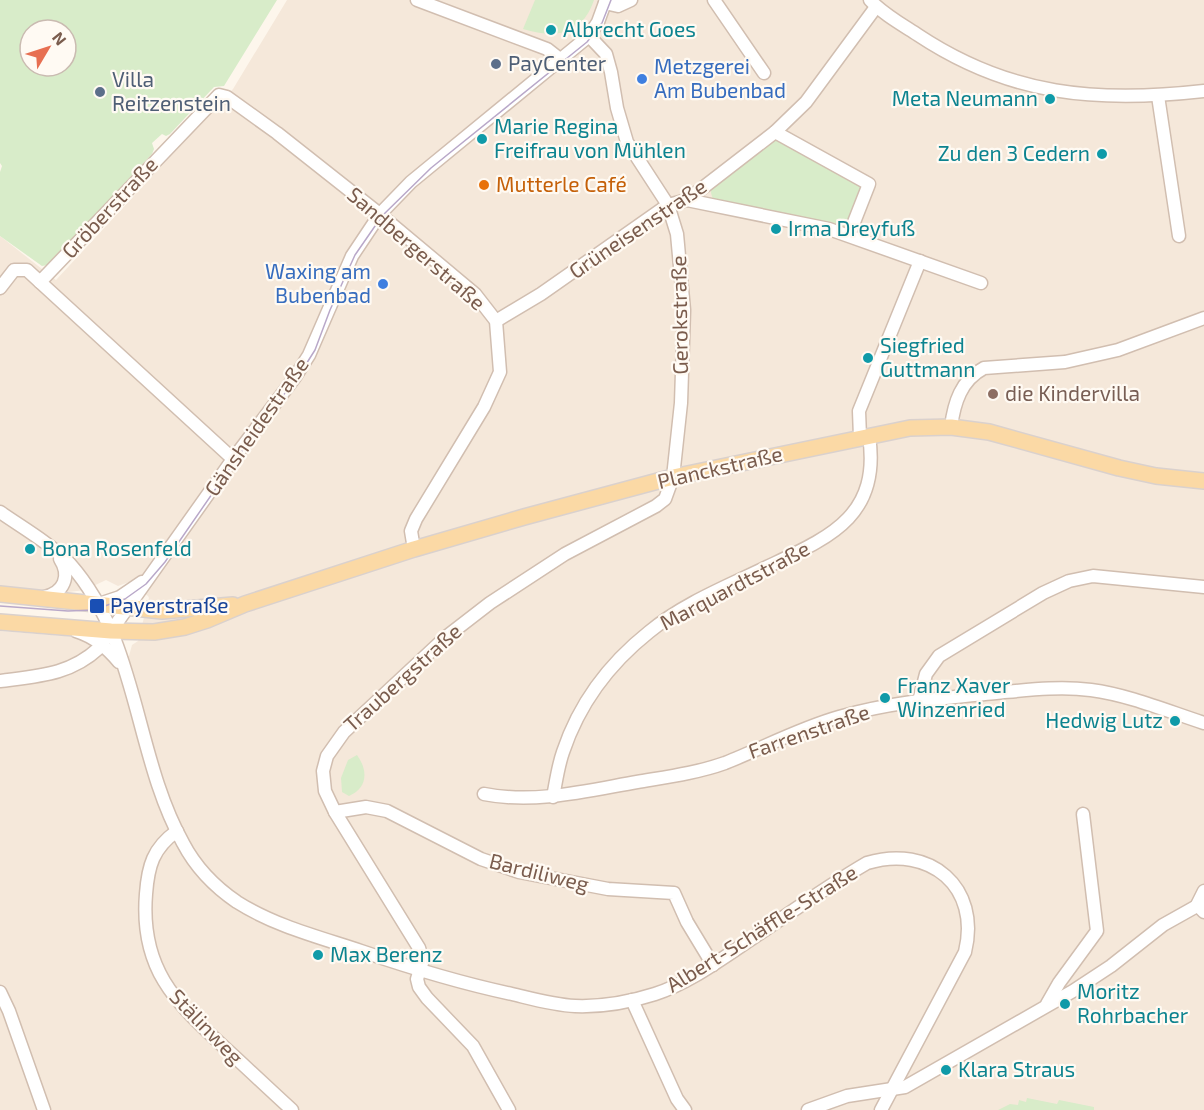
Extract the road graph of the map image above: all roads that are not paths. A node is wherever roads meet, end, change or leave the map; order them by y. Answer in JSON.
{"nodes":[{"id":1,"x":417,"y":0,"type":"edge"},
{"id":2,"x":632,"y":0,"type":"edge"},
{"id":3,"x":714,"y":0,"type":"edge"},
{"id":4,"x":605,"y":1,"type":"edge"},
{"id":5,"x":873,"y":3,"type":"edge"},
{"id":6,"x":589,"y":36,"type":"junction"},
{"id":7,"x":561,"y":60,"type":"junction"},
{"id":8,"x":764,"y":73,"type":"dead end"},
{"id":9,"x":1204,"y":91,"type":"edge"},
{"id":10,"x":219,"y":95,"type":"joint"},
{"id":11,"x":1158,"y":96,"type":"junction"},
{"id":12,"x":775,"y":132,"type":"junction"},
{"id":13,"x":687,"y":200,"type":"junction"},
{"id":14,"x":668,"y":206,"type":"junction"},
{"id":15,"x":380,"y":214,"type":"junction"},
{"id":16,"x":849,"y":235,"type":"junction"},
{"id":17,"x":1179,"y":236,"type":"dead end"},
{"id":18,"x":920,"y":261,"type":"junction"},
{"id":19,"x":40,"y":282,"type":"junction"},
{"id":20,"x":981,"y":283,"type":"dead end"},
{"id":21,"x":0,"y":288,"type":"edge"},
{"id":22,"x":1204,"y":318,"type":"edge"},
{"id":23,"x":496,"y":321,"type":"junction"},
{"id":24,"x":951,"y":428,"type":"junction"},
{"id":25,"x":865,"y":436,"type":"junction"},
{"id":26,"x":233,"y":459,"type":"junction"},
{"id":27,"x":673,"y":477,"type":"junction"},
{"id":28,"x":1204,"y":482,"type":"edge"},
{"id":29,"x":0,"y":512,"type":"edge"},
{"id":30,"x":49,"y":547,"type":"junction"},
{"id":31,"x":414,"y":549,"type":"junction"},
{"id":32,"x":153,"y":572,"type":"junction"},
{"id":33,"x":1204,"y":587,"type":"edge"},
{"id":34,"x":0,"y":594,"type":"edge"},
{"id":35,"x":44,"y":597,"type":"junction"},
{"id":36,"x":98,"y":604,"type":"junction"},
{"id":37,"x":245,"y":604,"type":"junction"},
{"id":38,"x":128,"y":608,"type":"junction"},
{"id":39,"x":0,"y":622,"type":"edge"},
{"id":40,"x":107,"y":638,"type":"junction"},
{"id":41,"x":90,"y":656,"type":"junction"},
{"id":42,"x":114,"y":656,"type":"junction"},
{"id":43,"x":124,"y":668,"type":"junction"},
{"id":44,"x":0,"y":681,"type":"edge"},
{"id":45,"x":919,"y":700,"type":"junction"},
{"id":46,"x":1204,"y":723,"type":"edge"},
{"id":47,"x":484,"y":794,"type":"dead end"},
{"id":48,"x":552,"y":797,"type":"junction"},
{"id":49,"x":335,"y":812,"type":"junction"},
{"id":50,"x":1083,"y":814,"type":"dead end"},
{"id":51,"x":177,"y":831,"type":"junction"},
{"id":52,"x":1204,"y":891,"type":"edge"},
{"id":53,"x":1202,"y":906,"type":"edge"},
{"id":54,"x":713,"y":965,"type":"junction"},
{"id":55,"x":420,"y":971,"type":"junction"},
{"id":56,"x":0,"y":992,"type":"edge"},
{"id":57,"x":632,"y":1000,"type":"junction"},
{"id":58,"x":1047,"y":1005,"type":"junction"},
{"id":59,"x":893,"y":1088,"type":"junction"},
{"id":60,"x":44,"y":1110,"type":"edge"},
{"id":61,"x":292,"y":1110,"type":"edge"},
{"id":62,"x":508,"y":1110,"type":"edge"},
{"id":63,"x":685,"y":1110,"type":"edge"},
{"id":64,"x":808,"y":1110,"type":"edge"},
{"id":65,"x":881,"y":1110,"type":"edge"}],
"edges":[{"from":1,"to":7,"type":"street"},
{"from":2,"to":4,"type":"street"},
{"from":3,"to":8,"type":"street"},
{"from":4,"to":6,"type":"street"},
{"from":5,"to":11,"type":"street"},
{"from":5,"to":12,"type":"street","name":"Grüneisenstraße"},
{"from":6,"to":7,"type":"street","name":"Gänsheidestraße"},
{"from":6,"to":14,"type":"street","name":"Gerokstraße"},
{"from":7,"to":15,"type":"street","name":"Gänsheidestraße"},
{"from":9,"to":11,"type":"street"},
{"from":10,"to":15,"type":"street","name":"Sandbergerstraße"},
{"from":10,"to":19,"type":"street","name":"Gröberstraße"},
{"from":11,"to":17,"type":"street"},
{"from":12,"to":13,"type":"street","name":"Grüneisenstraße"},
{"from":12,"to":16,"type":"street"},
{"from":13,"to":14,"type":"street","name":"Grüneisenstraße"},
{"from":13,"to":16,"type":"street"},
{"from":14,"to":23,"type":"street","name":"Grüneisenstraße"},
{"from":14,"to":27,"type":"street","name":"Gerokstraße"},
{"from":15,"to":23,"type":"street","name":"Sandbergerstraße"},
{"from":15,"to":26,"type":"street","name":"Gänsheidestraße"},
{"from":16,"to":18,"type":"street"},
{"from":18,"to":20,"type":"street"},
{"from":18,"to":25,"type":"street","name":"Marquardtstraße"},
{"from":19,"to":21,"type":"street"},
{"from":19,"to":26,"type":"street"},
{"from":22,"to":24,"type":"street"},
{"from":23,"to":31,"type":"street","name":"Sandbergerstraße"},
{"from":24,"to":25,"type":"main road","name":"Planckstraße"},
{"from":24,"to":28,"type":"main road","name":"Planckstraße"},
{"from":25,"to":27,"type":"main road","name":"Planckstraße"},
{"from":25,"to":48,"type":"street","name":"Marquardtstraße"},
{"from":26,"to":32,"type":"street","name":"Gänsheidestraße"},
{"from":27,"to":31,"type":"main road","name":"Planckstraße"},
{"from":27,"to":49,"type":"street","name":"Traubergstraße"},
{"from":29,"to":30,"type":"street"},
{"from":30,"to":35,"type":"street"},
{"from":30,"to":36,"type":"street"},
{"from":31,"to":37,"type":"main road","name":"Planckstraße"},
{"from":32,"to":36,"type":"street"},
{"from":32,"to":38,"type":"street","name":"Gänsheidestraße"},
{"from":33,"to":45,"type":"street"},
{"from":34,"to":35,"type":"main road","name":"Planckstraße"},
{"from":35,"to":36,"type":"main road","name":"Planckstraße"},
{"from":36,"to":38,"type":"main road","name":"Planckstraße"},
{"from":36,"to":40,"type":"street"},
{"from":37,"to":38,"type":"main road","name":"Planckstraße"},
{"from":37,"to":40,"type":"main road","name":"Planckstraße"},
{"from":38,"to":40,"type":"street","name":"Gänsheidestraße"},
{"from":39,"to":40,"type":"main road","name":"Planckstraße"},
{"from":40,"to":41,"type":"street","name":"Gänsheidestraße"},
{"from":40,"to":42,"type":"street"},
{"from":40,"to":43,"type":"street","name":"Albert-Schäffle-Straße"},
{"from":41,"to":42,"type":"street"},
{"from":41,"to":44,"type":"street","name":"Gänsheidestraße"},
{"from":42,"to":43,"type":"street"},
{"from":43,"to":51,"type":"street","name":"Albert-Schäffle-Straße"},
{"from":45,"to":46,"type":"street","name":"Farrenstraße"},
{"from":45,"to":48,"type":"street","name":"Farrenstraße"},
{"from":47,"to":48,"type":"street","name":"Farrenstraße"},
{"from":49,"to":54,"type":"street","name":"Bardiliweg"},
{"from":49,"to":55,"type":"street","name":"Traubergstraße"},
{"from":50,"to":58,"type":"street"},
{"from":51,"to":55,"type":"street","name":"Albert-Schäffle-Straße"},
{"from":51,"to":61,"type":"street","name":"Stälinweg"},
{"from":52,"to":53,"type":"street"},
{"from":53,"to":58,"type":"street"},
{"from":54,"to":57,"type":"street","name":"Albert-Schäffle-Straße"},
{"from":54,"to":59,"type":"street","name":"Albert-Schäffle-Straße"},
{"from":55,"to":57,"type":"street","name":"Albert-Schäffle-Straße"},
{"from":55,"to":62,"type":"street","name":"Traubergstraße"},
{"from":56,"to":60,"type":"street"},
{"from":57,"to":63,"type":"street"},
{"from":58,"to":59,"type":"street"},
{"from":59,"to":64,"type":"street"},
{"from":59,"to":65,"type":"street","name":"Albert-Schäffle-Straße"}]}
